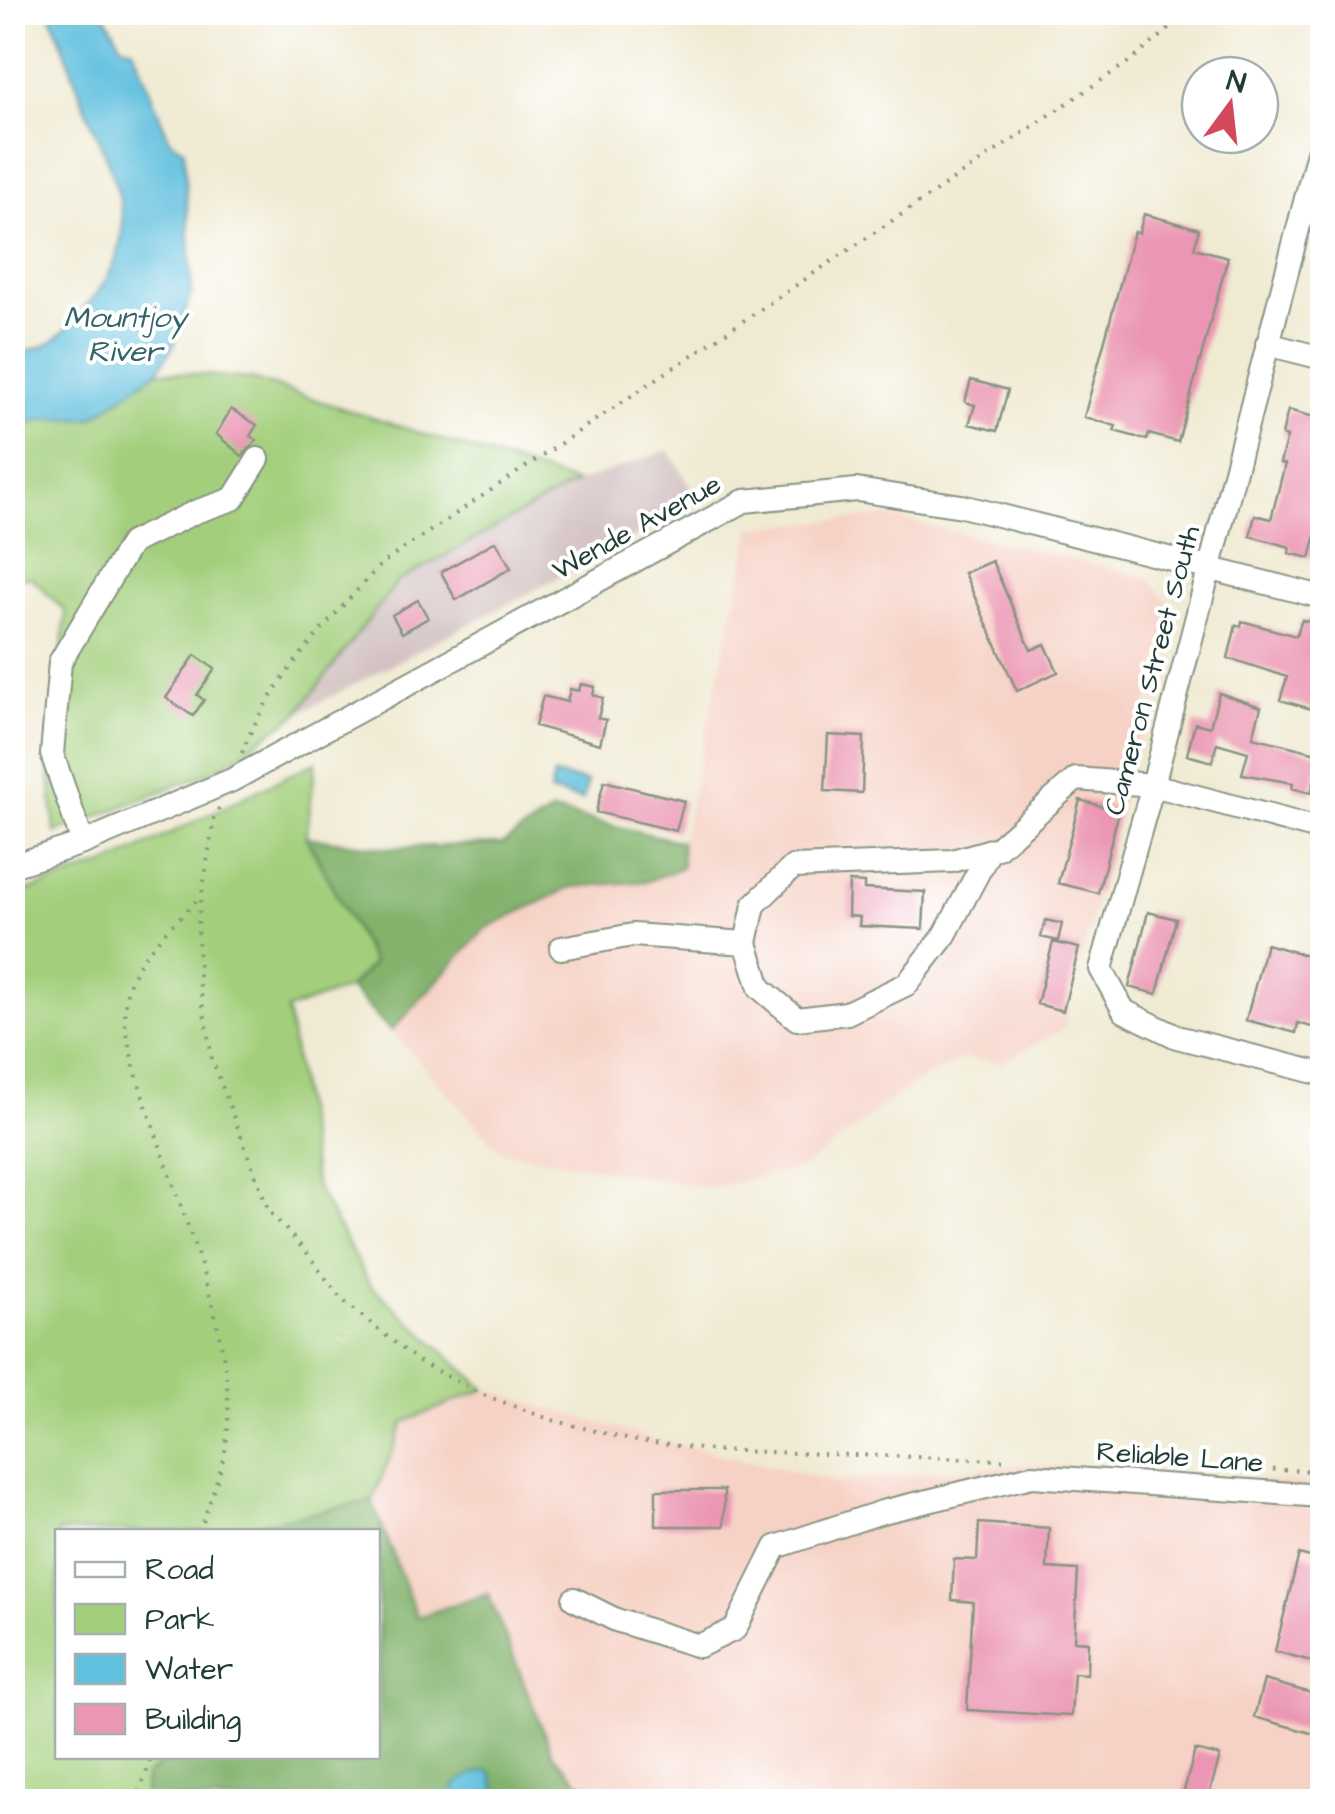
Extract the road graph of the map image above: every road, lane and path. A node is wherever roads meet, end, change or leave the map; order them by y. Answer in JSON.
{"nodes":[{"id":1,"x":1190,"y":12,"type":"edge"},
{"id":2,"x":1322,"y":137,"type":"edge"},
{"id":3,"x":1267,"y":344,"type":"junction"},
{"id":4,"x":1322,"y":358,"type":"edge"},
{"id":5,"x":258,"y":459,"type":"dead end"},
{"id":6,"x":1209,"y":567,"type":"junction"},
{"id":7,"x":1322,"y":597,"type":"edge"},
{"id":8,"x":232,"y":780,"type":"junction"},
{"id":9,"x":1153,"y":785,"type":"junction"},
{"id":10,"x":1322,"y":830,"type":"edge"},
{"id":11,"x":83,"y":843,"type":"junction"},
{"id":12,"x":990,"y":850,"type":"junction"},
{"id":13,"x":12,"y":866,"type":"edge"},
{"id":14,"x":202,"y":895,"type":"junction"},
{"id":15,"x":746,"y":943,"type":"junction"},
{"id":16,"x":561,"y":948,"type":"dead end"},
{"id":17,"x":1322,"y":1074,"type":"edge"},
{"id":18,"x":1005,"y":1460,"type":"dead end"},
{"id":19,"x":1243,"y":1468,"type":"dead end"},
{"id":20,"x":1322,"y":1471,"type":"edge"},
{"id":21,"x":1322,"y":1496,"type":"edge"},
{"id":22,"x":201,"y":1529,"type":"edge"},
{"id":23,"x":574,"y":1599,"type":"dead end"},
{"id":24,"x":151,"y":1759,"type":"edge"},
{"id":25,"x":136,"y":1802,"type":"edge"}],
"edges":[{"from":1,"to":8,"type":"path"},
{"from":2,"to":3,"type":"street","name":"Cameron Street South"},
{"from":3,"to":4,"type":"street"},
{"from":3,"to":6,"type":"street","name":"Cameron Street South"},
{"from":5,"to":11,"type":"street"},
{"from":6,"to":7,"type":"street","name":"Wende Avenue"},
{"from":6,"to":8,"type":"street","name":"Wende Avenue"},
{"from":6,"to":9,"type":"street","name":"Cameron Street South"},
{"from":8,"to":11,"type":"street","name":"Wende Avenue"},
{"from":8,"to":14,"type":"path"},
{"from":9,"to":10,"type":"street"},
{"from":9,"to":12,"type":"street"},
{"from":9,"to":17,"type":"street","name":"Cameron Street South"},
{"from":11,"to":13,"type":"street","name":"Wende Avenue"},
{"from":12,"to":15,"type":"street"},
{"from":12,"to":15,"type":"street"},
{"from":14,"to":18,"type":"path"},
{"from":14,"to":22,"type":"path"},
{"from":15,"to":16,"type":"street"},
{"from":19,"to":20,"type":"path"},
{"from":21,"to":23,"type":"street","name":"Reliable Lane"},
{"from":24,"to":25,"type":"path"}]}
